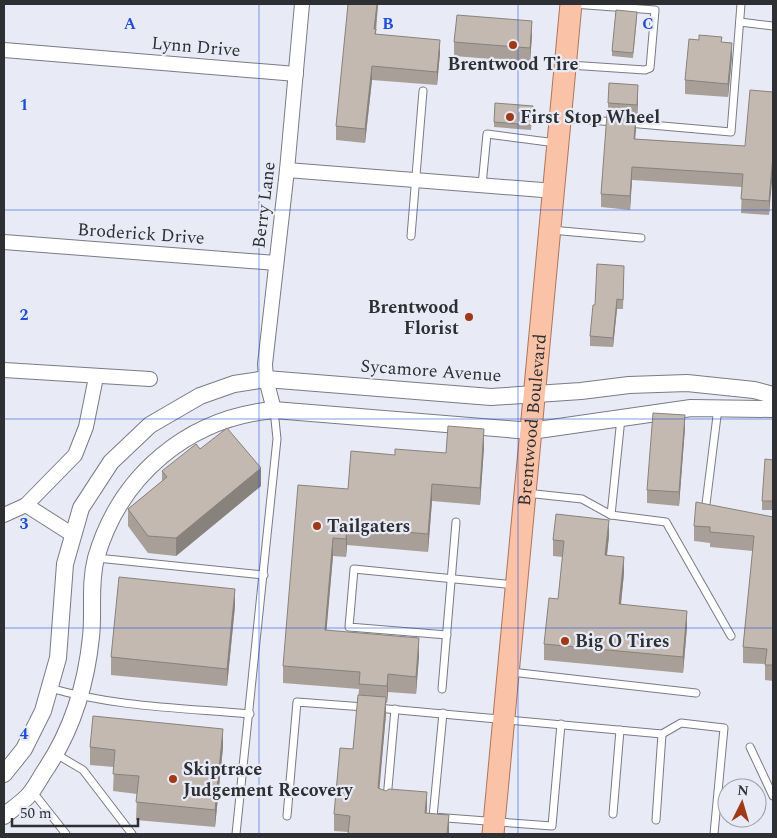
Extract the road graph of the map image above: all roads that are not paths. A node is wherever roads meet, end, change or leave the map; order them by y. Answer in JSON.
{"nodes":[{"id":1,"x":302,"y":4,"type":"edge"},
{"id":2,"x":572,"y":4,"type":"edge"},
{"id":3,"x":741,"y":4,"type":"edge"},
{"id":4,"x":655,"y":7,"type":"edge"},
{"id":5,"x":740,"y":22,"type":"junction"},
{"id":6,"x":773,"y":26,"type":"edge"},
{"id":7,"x":4,"y":50,"type":"edge"},
{"id":8,"x":566,"y":65,"type":"junction"},
{"id":9,"x":296,"y":74,"type":"junction"},
{"id":10,"x":423,"y":91,"type":"dead end"},
{"id":11,"x":561,"y":118,"type":"junction"},
{"id":12,"x":559,"y":143,"type":"junction"},
{"id":13,"x":287,"y":170,"type":"junction"},
{"id":14,"x":416,"y":180,"type":"junction"},
{"id":15,"x":482,"y":185,"type":"junction"},
{"id":16,"x":555,"y":191,"type":"junction"},
{"id":17,"x":551,"y":230,"type":"junction"},
{"id":18,"x":411,"y":236,"type":"dead end"},
{"id":19,"x":641,"y":238,"type":"dead end"},
{"id":20,"x":4,"y":242,"type":"edge"},
{"id":21,"x":276,"y":263,"type":"junction"},
{"id":22,"x":4,"y":370,"type":"edge"},
{"id":23,"x":96,"y":377,"type":"junction"},
{"id":24,"x":150,"y":379,"type":"dead end"},
{"id":25,"x":266,"y":379,"type":"junction"},
{"id":26,"x":535,"y":394,"type":"junction"},
{"id":27,"x":773,"y":395,"type":"edge"},
{"id":28,"x":718,"y":408,"type":"junction"},
{"id":29,"x":773,"y":409,"type":"edge"},
{"id":30,"x":274,"y":410,"type":"junction"},
{"id":31,"x":621,"y":418,"type":"junction"},
{"id":32,"x":531,"y":431,"type":"junction"},
{"id":33,"x":526,"y":493,"type":"junction"},
{"id":34,"x":706,"y":504,"type":"edge"},
{"id":35,"x":26,"y":505,"type":"junction"},
{"id":36,"x":4,"y":515,"type":"edge"},
{"id":37,"x":611,"y":515,"type":"junction"},
{"id":38,"x":456,"y":522,"type":"dead end"},
{"id":39,"x":73,"y":535,"type":"junction"},
{"id":40,"x":96,"y":558,"type":"junction"},
{"id":41,"x":264,"y":576,"type":"junction"},
{"id":42,"x":451,"y":580,"type":"junction"},
{"id":43,"x":516,"y":586,"type":"junction"},
{"id":44,"x":446,"y":635,"type":"junction"},
{"id":45,"x":731,"y":636,"type":"dead end"},
{"id":46,"x":508,"y":672,"type":"junction"},
{"id":47,"x":49,"y":688,"type":"junction"},
{"id":48,"x":442,"y":689,"type":"dead end"},
{"id":49,"x":696,"y":692,"type":"dead end"},
{"id":50,"x":80,"y":697,"type":"junction"},
{"id":51,"x":395,"y":709,"type":"junction"},
{"id":52,"x":443,"y":713,"type":"junction"},
{"id":53,"x":250,"y":714,"type":"junction"},
{"id":54,"x":504,"y":719,"type":"junction"},
{"id":55,"x":561,"y":724,"type":"junction"},
{"id":56,"x":620,"y":730,"type":"junction"},
{"id":57,"x":662,"y":734,"type":"junction"},
{"id":58,"x":750,"y":747,"type":"dead end"},
{"id":59,"x":56,"y":754,"type":"junction"},
{"id":60,"x":4,"y":774,"type":"edge"},
{"id":61,"x":31,"y":791,"type":"junction"},
{"id":62,"x":773,"y":796,"type":"edge"},
{"id":63,"x":386,"y":802,"type":"edge"},
{"id":64,"x":614,"y":814,"type":"dead end"},
{"id":65,"x":4,"y":816,"type":"edge"},
{"id":66,"x":287,"y":816,"type":"dead end"},
{"id":67,"x":656,"y":820,"type":"dead end"},
{"id":68,"x":493,"y":828,"type":"edge"},
{"id":69,"x":66,"y":834,"type":"edge"},
{"id":70,"x":132,"y":834,"type":"edge"},
{"id":71,"x":236,"y":834,"type":"edge"},
{"id":72,"x":714,"y":834,"type":"edge"}],
"edges":[{"from":1,"to":9,"type":"street","name":"Berry Lane"},
{"from":2,"to":4,"type":"lane"},
{"from":2,"to":8,"type":"main road","name":"Brentwood Boulevard"},
{"from":3,"to":5,"type":"lane"},
{"from":4,"to":8,"type":"lane"},
{"from":5,"to":6,"type":"lane"},
{"from":5,"to":11,"type":"lane"},
{"from":7,"to":9,"type":"street","name":"Lynn Drive"},
{"from":8,"to":11,"type":"main road","name":"Brentwood Boulevard"},
{"from":9,"to":13,"type":"street","name":"Berry Lane"},
{"from":10,"to":14,"type":"lane"},
{"from":11,"to":12,"type":"main road","name":"Brentwood Boulevard"},
{"from":12,"to":15,"type":"lane"},
{"from":12,"to":16,"type":"main road","name":"Brentwood Boulevard"},
{"from":13,"to":14,"type":"street"},
{"from":13,"to":21,"type":"street","name":"Berry Lane"},
{"from":14,"to":15,"type":"street"},
{"from":14,"to":18,"type":"lane"},
{"from":15,"to":16,"type":"street"},
{"from":16,"to":17,"type":"main road","name":"Brentwood Boulevard"},
{"from":17,"to":19,"type":"lane"},
{"from":17,"to":26,"type":"main road","name":"Brentwood Boulevard"},
{"from":20,"to":21,"type":"street","name":"Broderick Drive"},
{"from":21,"to":25,"type":"street","name":"Berry Lane"},
{"from":22,"to":23,"type":"street"},
{"from":23,"to":24,"type":"street"},
{"from":23,"to":35,"type":"street"},
{"from":25,"to":26,"type":"street","name":"Sycamore Avenue"},
{"from":25,"to":30,"type":"street","name":"Berry Lane"},
{"from":25,"to":39,"type":"street","name":"Sycamore Avenue"},
{"from":26,"to":27,"type":"street","name":"Sycamore Avenue"},
{"from":26,"to":32,"type":"main road","name":"Brentwood Boulevard"},
{"from":28,"to":29,"type":"street"},
{"from":28,"to":31,"type":"street"},
{"from":28,"to":34,"type":"lane"},
{"from":30,"to":32,"type":"street"},
{"from":30,"to":40,"type":"street"},
{"from":30,"to":41,"type":"lane"},
{"from":31,"to":32,"type":"street"},
{"from":31,"to":37,"type":"lane"},
{"from":32,"to":33,"type":"main road","name":"Brentwood Boulevard"},
{"from":33,"to":37,"type":"lane"},
{"from":33,"to":43,"type":"main road","name":"Brentwood Boulevard"},
{"from":35,"to":36,"type":"street"},
{"from":35,"to":39,"type":"street"},
{"from":37,"to":45,"type":"lane"},
{"from":38,"to":42,"type":"lane"},
{"from":39,"to":47,"type":"street","name":"Sycamore Avenue"},
{"from":40,"to":41,"type":"lane"},
{"from":40,"to":50,"type":"street"},
{"from":41,"to":53,"type":"lane"},
{"from":42,"to":43,"type":"lane"},
{"from":42,"to":44,"type":"lane"},
{"from":42,"to":44,"type":"lane"},
{"from":43,"to":46,"type":"main road","name":"Brentwood Boulevard"},
{"from":44,"to":48,"type":"lane"},
{"from":46,"to":49,"type":"lane"},
{"from":46,"to":54,"type":"main road","name":"Brentwood Boulevard"},
{"from":47,"to":50,"type":"lane"},
{"from":47,"to":60,"type":"street","name":"Sycamore Avenue"},
{"from":50,"to":53,"type":"lane"},
{"from":50,"to":59,"type":"street"},
{"from":51,"to":52,"type":"lane"},
{"from":51,"to":63,"type":"lane"},
{"from":51,"to":66,"type":"lane"},
{"from":52,"to":54,"type":"lane"},
{"from":52,"to":68,"type":"lane"},
{"from":53,"to":71,"type":"lane"},
{"from":54,"to":55,"type":"lane"},
{"from":54,"to":68,"type":"main road","name":"Brentwood Boulevard"},
{"from":55,"to":56,"type":"lane"},
{"from":55,"to":68,"type":"lane"},
{"from":56,"to":57,"type":"lane"},
{"from":56,"to":64,"type":"lane"},
{"from":57,"to":67,"type":"lane"},
{"from":57,"to":72,"type":"lane"},
{"from":58,"to":62,"type":"lane"},
{"from":59,"to":61,"type":"street"},
{"from":59,"to":70,"type":"lane"},
{"from":61,"to":65,"type":"street"},
{"from":61,"to":69,"type":"lane"}]}
